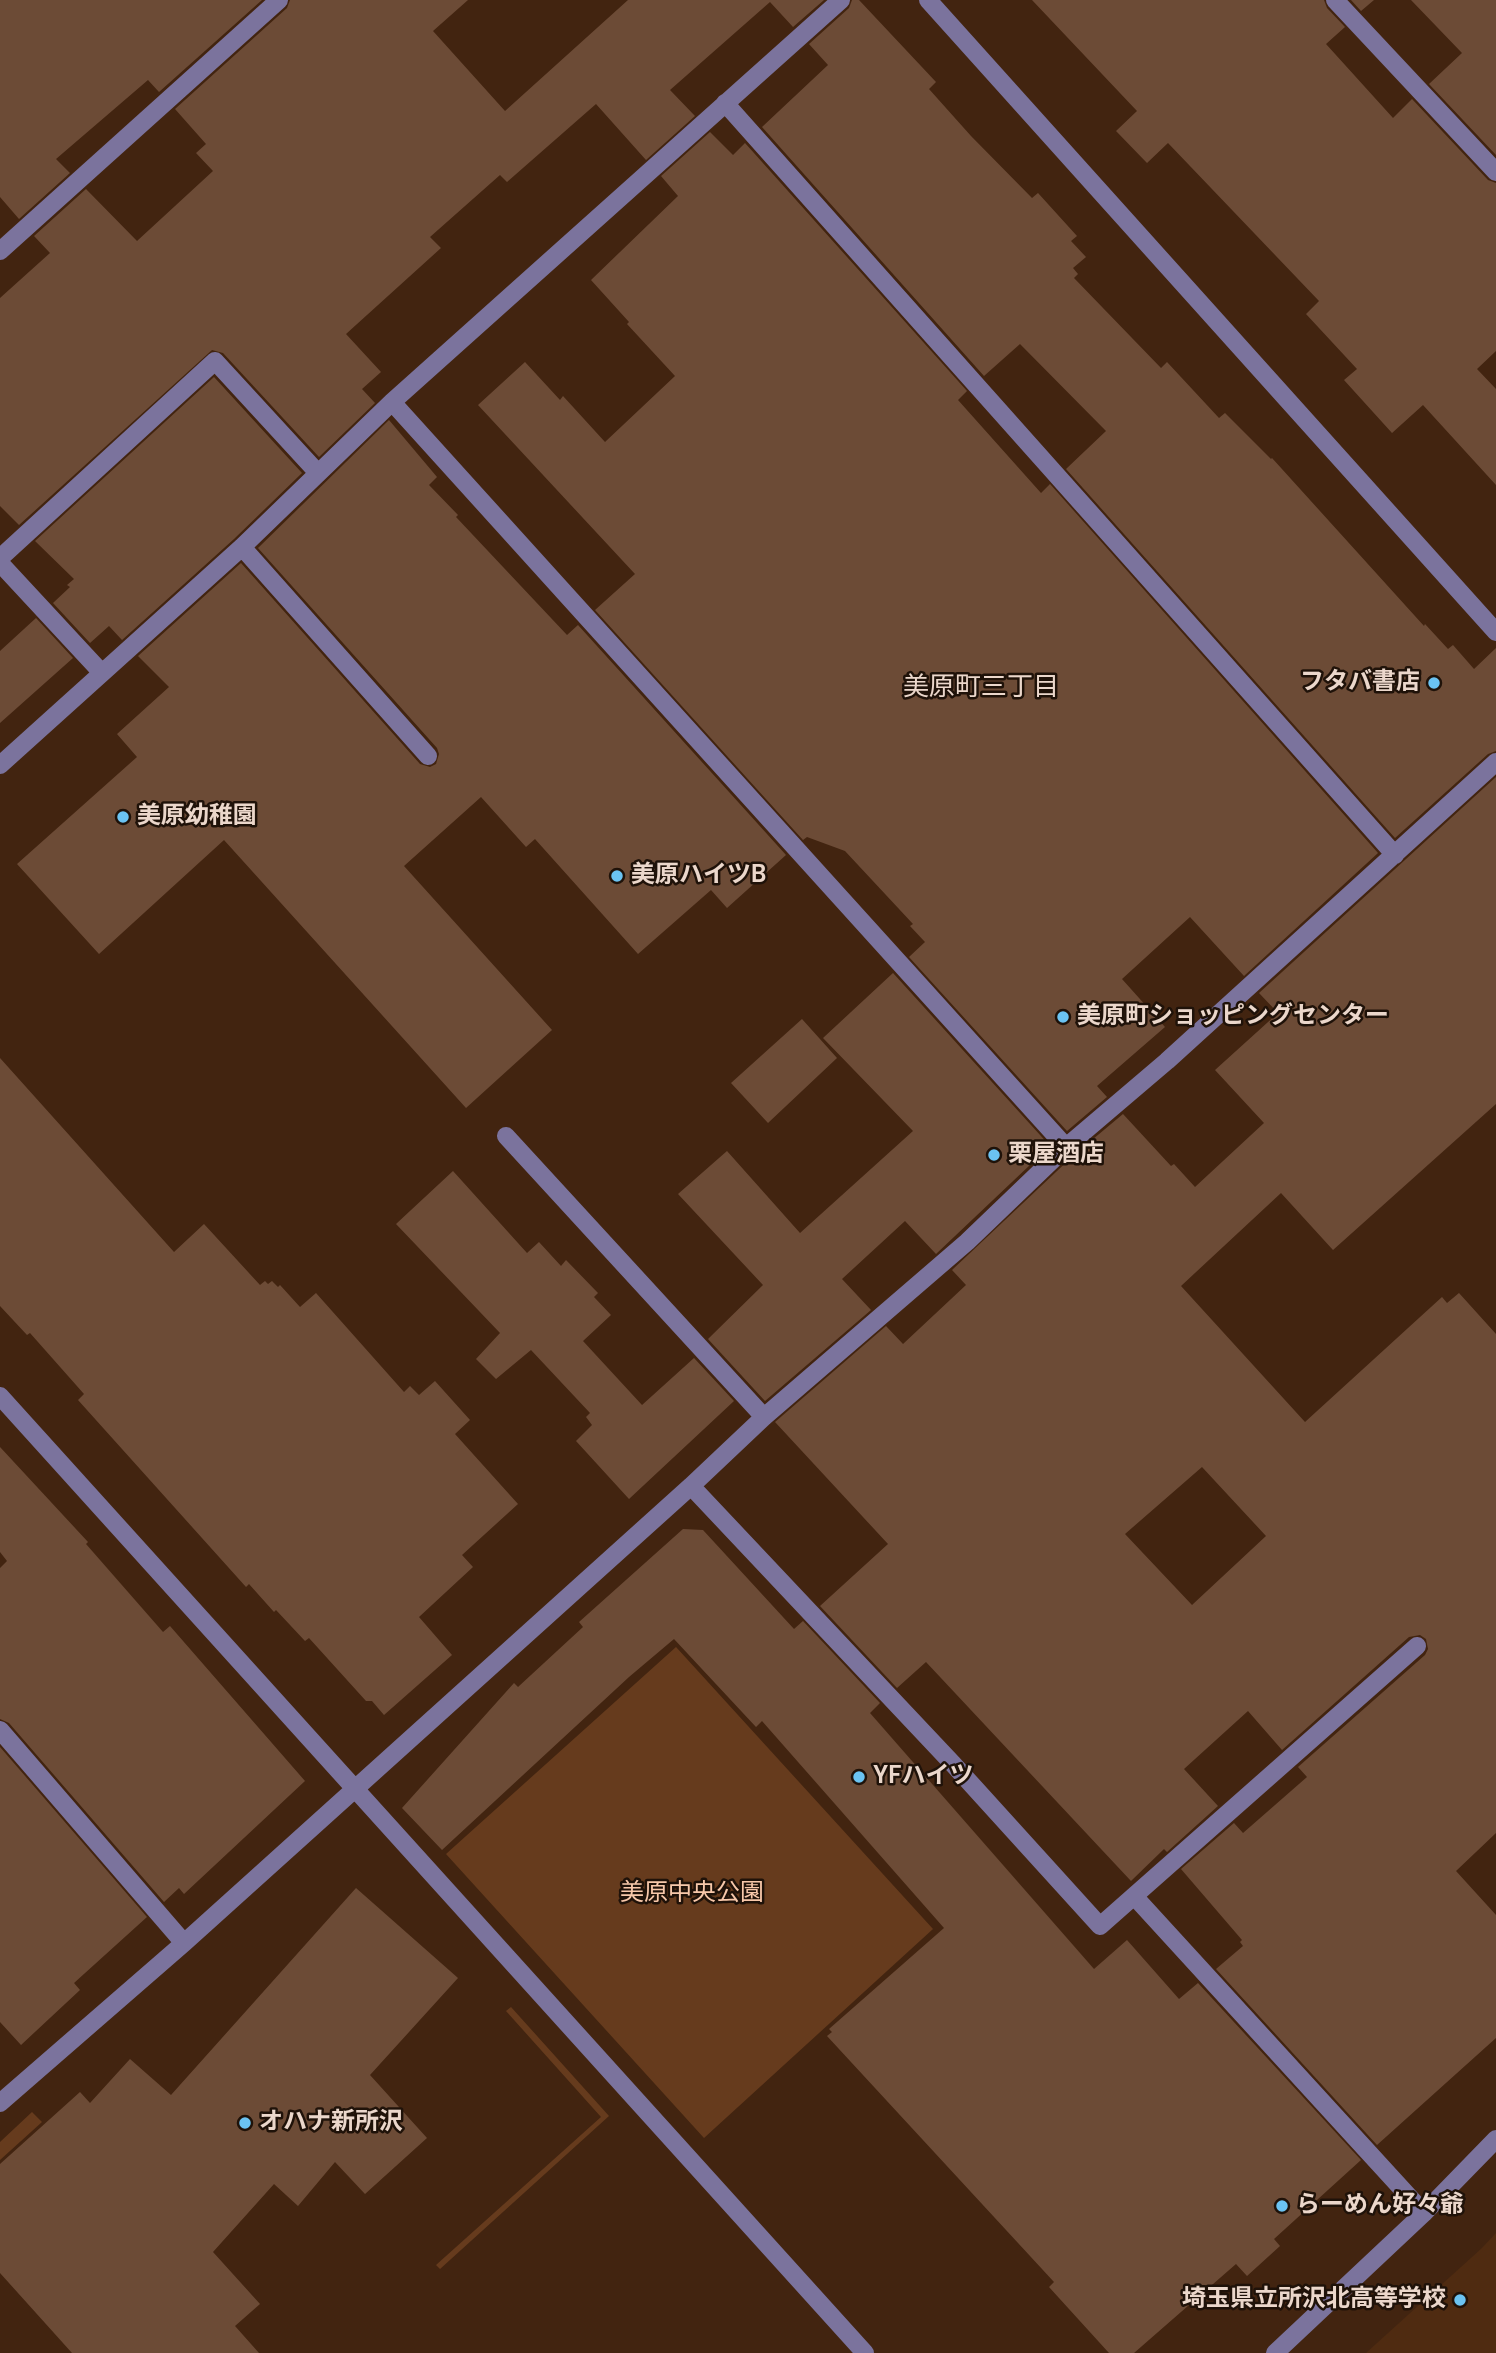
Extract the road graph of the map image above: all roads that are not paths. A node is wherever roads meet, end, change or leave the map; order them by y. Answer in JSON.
{"nodes":[{"id":1,"x":279,"y":0,"type":"edge"},
{"id":2,"x":841,"y":0,"type":"edge"},
{"id":3,"x":928,"y":0,"type":"edge"},
{"id":4,"x":1335,"y":0,"type":"edge"},
{"id":5,"x":725,"y":103,"type":"junction"},
{"id":6,"x":1496,"y":173,"type":"edge"},
{"id":7,"x":0,"y":251,"type":"edge"},
{"id":8,"x":392,"y":402,"type":"junction"},
{"id":9,"x":318,"y":473,"type":"junction"},
{"id":10,"x":242,"y":547,"type":"junction"},
{"id":11,"x":0,"y":560,"type":"edge"},
{"id":12,"x":1496,"y":632,"type":"edge"},
{"id":13,"x":102,"y":673,"type":"junction"},
{"id":14,"x":429,"y":756,"type":"dead end"},
{"id":15,"x":1496,"y":762,"type":"edge"},
{"id":16,"x":0,"y":765,"type":"edge"},
{"id":17,"x":1395,"y":855,"type":"junction"},
{"id":18,"x":506,"y":1136,"type":"dead end"},
{"id":19,"x":1066,"y":1147,"type":"junction"},
{"id":20,"x":0,"y":1396,"type":"edge"},
{"id":21,"x":764,"y":1417,"type":"junction"},
{"id":22,"x":691,"y":1486,"type":"junction"},
{"id":23,"x":1417,"y":1646,"type":"dead end"},
{"id":24,"x":0,"y":1730,"type":"edge"},
{"id":25,"x":355,"y":1788,"type":"junction"},
{"id":26,"x":1135,"y":1896,"type":"junction"},
{"id":27,"x":184,"y":1943,"type":"junction"},
{"id":28,"x":0,"y":2103,"type":"edge"},
{"id":29,"x":1496,"y":2139,"type":"edge"},
{"id":30,"x":1424,"y":2213,"type":"junction"},
{"id":31,"x":865,"y":2353,"type":"edge"},
{"id":32,"x":1275,"y":2353,"type":"edge"}],
"edges":[{"from":1,"to":7,"type":"street"},
{"from":2,"to":5,"type":"street"},
{"from":3,"to":12,"type":"street"},
{"from":4,"to":6,"type":"street"},
{"from":5,"to":8,"type":"street"},
{"from":5,"to":17,"type":"street"},
{"from":8,"to":9,"type":"street"},
{"from":8,"to":19,"type":"street"},
{"from":9,"to":10,"type":"street"},
{"from":9,"to":11,"type":"street"},
{"from":10,"to":13,"type":"street"},
{"from":10,"to":14,"type":"street"},
{"from":11,"to":13,"type":"street"},
{"from":13,"to":16,"type":"street"},
{"from":15,"to":17,"type":"street"},
{"from":17,"to":19,"type":"street"},
{"from":18,"to":21,"type":"street"},
{"from":19,"to":21,"type":"street"},
{"from":20,"to":25,"type":"street"},
{"from":21,"to":22,"type":"street"},
{"from":22,"to":25,"type":"street"},
{"from":22,"to":26,"type":"street"},
{"from":23,"to":26,"type":"street"},
{"from":24,"to":27,"type":"street"},
{"from":25,"to":27,"type":"street"},
{"from":25,"to":31,"type":"street"},
{"from":26,"to":30,"type":"street"},
{"from":27,"to":28,"type":"street"},
{"from":29,"to":30,"type":"street"},
{"from":30,"to":32,"type":"street"}]}
